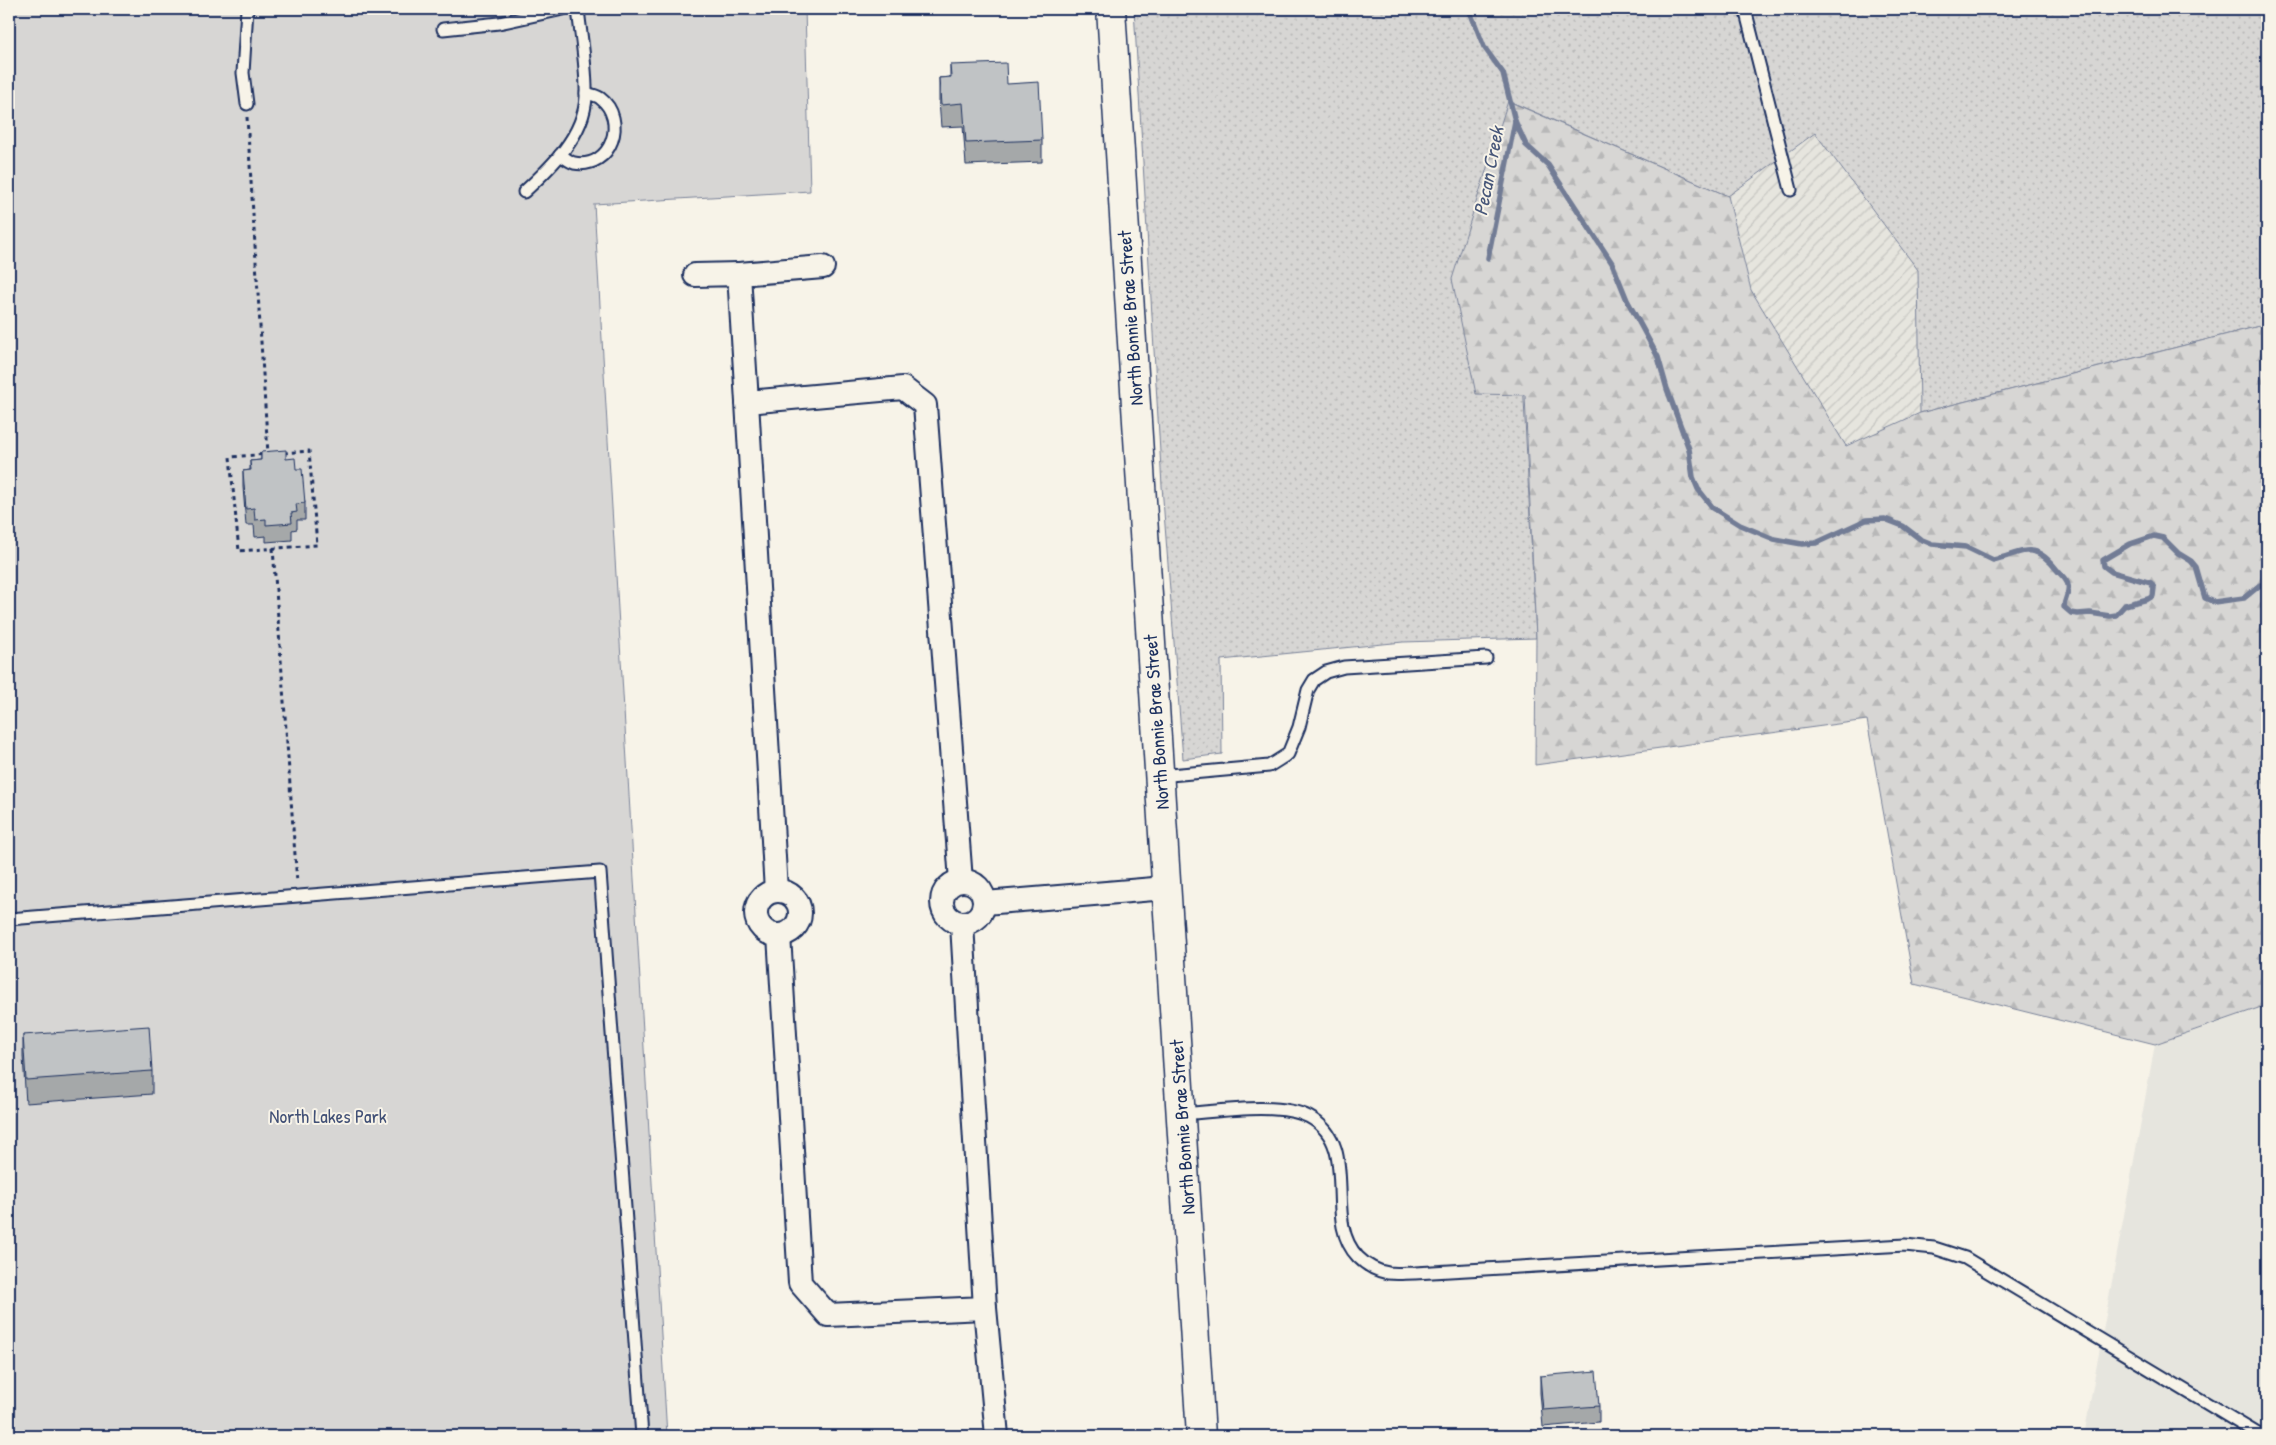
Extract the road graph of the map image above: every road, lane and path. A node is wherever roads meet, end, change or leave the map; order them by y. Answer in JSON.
{"nodes":[{"id":1,"x":247,"y":9,"type":"edge"},
{"id":2,"x":563,"y":9,"type":"edge"},
{"id":3,"x":578,"y":9,"type":"edge"},
{"id":4,"x":1111,"y":9,"type":"edge"},
{"id":5,"x":1745,"y":9,"type":"edge"},
{"id":6,"x":442,"y":29,"type":"dead end"},
{"id":7,"x":586,"y":93,"type":"junction"},
{"id":8,"x":247,"y":104,"type":"joint"},
{"id":9,"x":560,"y":155,"type":"junction"},
{"id":10,"x":1791,"y":190,"type":"dead end"},
{"id":11,"x":524,"y":192,"type":"dead end"},
{"id":12,"x":823,"y":267,"type":"dead end"},
{"id":13,"x":739,"y":274,"type":"junction"},
{"id":14,"x":695,"y":275,"type":"dead end"},
{"id":15,"x":747,"y":402,"type":"junction"},
{"id":16,"x":268,"y":454,"type":"junction"},
{"id":17,"x":273,"y":548,"type":"junction"},
{"id":18,"x":1486,"y":658,"type":"dead end"},
{"id":19,"x":1159,"y":776,"type":"junction"},
{"id":20,"x":960,"y":881,"type":"junction"},
{"id":21,"x":1166,"y":888,"type":"junction"},
{"id":22,"x":776,"y":891,"type":"junction"},
{"id":23,"x":298,"y":896,"type":"junction"},
{"id":24,"x":985,"y":903,"type":"junction"},
{"id":25,"x":9,"y":919,"type":"edge"},
{"id":26,"x":962,"y":924,"type":"junction"},
{"id":27,"x":779,"y":935,"type":"junction"},
{"id":28,"x":1181,"y":1114,"type":"junction"},
{"id":29,"x":985,"y":1308,"type":"junction"},
{"id":30,"x":642,"y":1436,"type":"edge"},
{"id":31,"x":997,"y":1436,"type":"edge"},
{"id":32,"x":1201,"y":1436,"type":"edge"},
{"id":33,"x":2261,"y":1436,"type":"edge"}],
"edges":[{"from":1,"to":8,"type":"lane"},
{"from":2,"to":6,"type":"lane"},
{"from":3,"to":7,"type":"lane"},
{"from":4,"to":19,"type":"main road","name":"North Bonnie Brae Street"},
{"from":5,"to":10,"type":"lane"},
{"from":7,"to":9,"type":"lane"},
{"from":7,"to":9,"type":"lane"},
{"from":8,"to":16,"type":"path"},
{"from":9,"to":11,"type":"lane"},
{"from":12,"to":13,"type":"street"},
{"from":13,"to":14,"type":"street"},
{"from":13,"to":15,"type":"street"},
{"from":15,"to":20,"type":"street"},
{"from":15,"to":22,"type":"street"},
{"from":16,"to":17,"type":"path"},
{"from":16,"to":17,"type":"path"},
{"from":17,"to":23,"type":"path"},
{"from":18,"to":19,"type":"lane"},
{"from":19,"to":21,"type":"main road","name":"North Bonnie Brae Street"},
{"from":20,"to":24,"type":"street"},
{"from":20,"to":26,"type":"street"},
{"from":21,"to":24,"type":"street"},
{"from":21,"to":28,"type":"main road","name":"North Bonnie Brae Street"},
{"from":22,"to":27,"type":"street"},
{"from":22,"to":27,"type":"street"},
{"from":23,"to":25,"type":"lane"},
{"from":23,"to":30,"type":"lane"},
{"from":24,"to":26,"type":"street"},
{"from":26,"to":29,"type":"street"},
{"from":27,"to":29,"type":"street"},
{"from":28,"to":32,"type":"main road","name":"North Bonnie Brae Street"},
{"from":28,"to":33,"type":"lane"},
{"from":29,"to":31,"type":"street"}]}
